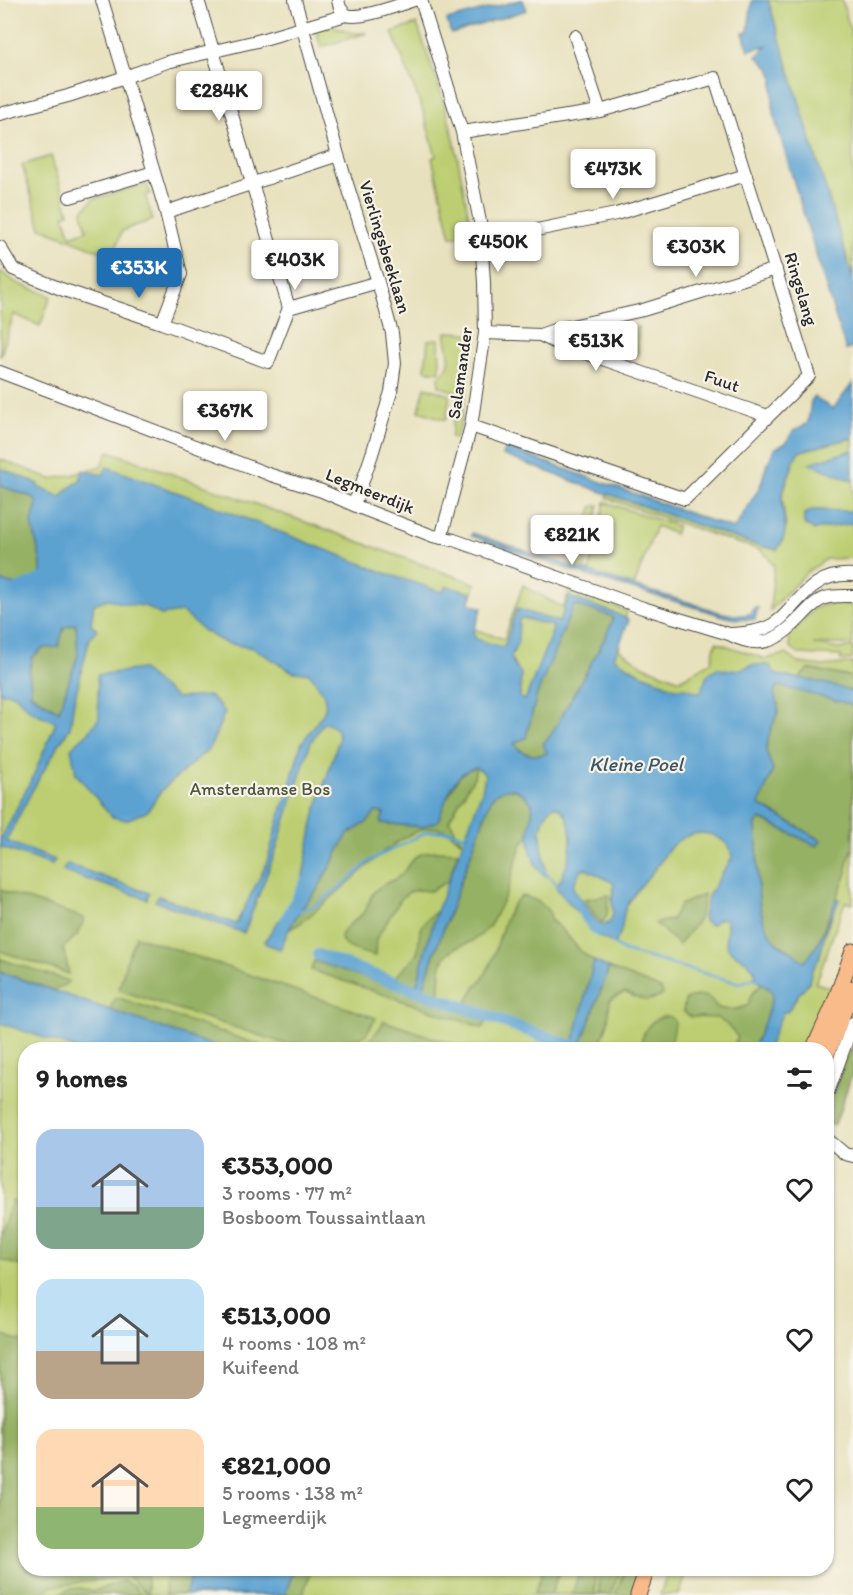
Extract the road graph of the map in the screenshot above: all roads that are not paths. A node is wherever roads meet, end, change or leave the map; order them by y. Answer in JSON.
{"nodes":[{"id":1,"x":102,"y":0,"type":"edge"},
{"id":2,"x":198,"y":0,"type":"edge"},
{"id":3,"x":295,"y":0,"type":"edge"},
{"id":4,"x":414,"y":0,"type":"edge"},
{"id":5,"x":422,"y":0,"type":"edge"},
{"id":6,"x":341,"y":8,"type":"edge"},
{"id":7,"x":303,"y":27,"type":"junction"},
{"id":8,"x":575,"y":36,"type":"dead end"},
{"id":9,"x":214,"y":51,"type":"junction"},
{"id":10,"x":125,"y":78,"type":"junction"},
{"id":11,"x":600,"y":111,"type":"junction"},
{"id":12,"x":0,"y":114,"type":"edge"},
{"id":13,"x":462,"y":132,"type":"junction"},
{"id":14,"x":338,"y":155,"type":"junction"},
{"id":15,"x":154,"y":172,"type":"junction"},
{"id":16,"x":746,"y":175,"type":"junction"},
{"id":17,"x":254,"y":184,"type":"junction"},
{"id":18,"x":70,"y":197,"type":"dead end"},
{"id":19,"x":166,"y":212,"type":"junction"},
{"id":20,"x":482,"y":241,"type":"junction"},
{"id":21,"x":0,"y":247,"type":"edge"},
{"id":22,"x":776,"y":269,"type":"junction"},
{"id":23,"x":378,"y":282,"type":"junction"},
{"id":24,"x":290,"y":308,"type":"junction"},
{"id":25,"x":162,"y":323,"type":"junction"},
{"id":26,"x":485,"y":333,"type":"junction"},
{"id":27,"x":540,"y":335,"type":"junction"},
{"id":28,"x":0,"y":372,"type":"edge"},
{"id":29,"x":768,"y":416,"type":"junction"},
{"id":30,"x":471,"y":426,"type":"junction"},
{"id":31,"x":353,"y":504,"type":"junction"},
{"id":32,"x":441,"y":538,"type":"junction"},
{"id":33,"x":853,"y":575,"type":"edge"},
{"id":34,"x":853,"y":596,"type":"edge"},
{"id":35,"x":729,"y":634,"type":"junction"},
{"id":36,"x":853,"y":951,"type":"edge"},
{"id":37,"x":853,"y":988,"type":"edge"},
{"id":38,"x":853,"y":1023,"type":"edge"},
{"id":39,"x":817,"y":1042,"type":"edge"},
{"id":40,"x":832,"y":1042,"type":"edge"},
{"id":41,"x":834,"y":1076,"type":"edge"},
{"id":42,"x":834,"y":1145,"type":"edge"},
{"id":43,"x":853,"y":1156,"type":"edge"},
{"id":44,"x":645,"y":1576,"type":"edge"},
{"id":45,"x":638,"y":1595,"type":"edge"}],
"edges":[{"from":1,"to":10,"type":"street"},
{"from":2,"to":9,"type":"street"},
{"from":3,"to":7,"type":"street","name":"Vierlingsbeeklaan"},
{"from":4,"to":6,"type":"street"},
{"from":5,"to":13,"type":"street","name":"Salamander"},
{"from":6,"to":7,"type":"street"},
{"from":7,"to":9,"type":"street"},
{"from":7,"to":14,"type":"street","name":"Vierlingsbeeklaan"},
{"from":8,"to":11,"type":"street"},
{"from":9,"to":10,"type":"street"},
{"from":9,"to":17,"type":"street"},
{"from":10,"to":12,"type":"street"},
{"from":10,"to":15,"type":"street"},
{"from":11,"to":13,"type":"street","name":"Ringslang"},
{"from":11,"to":16,"type":"street","name":"Ringslang"},
{"from":13,"to":20,"type":"street","name":"Salamander"},
{"from":14,"to":17,"type":"street"},
{"from":14,"to":23,"type":"street","name":"Vierlingsbeeklaan"},
{"from":15,"to":18,"type":"street"},
{"from":15,"to":19,"type":"street"},
{"from":16,"to":20,"type":"street"},
{"from":16,"to":22,"type":"street","name":"Ringslang"},
{"from":17,"to":19,"type":"street"},
{"from":17,"to":24,"type":"street"},
{"from":19,"to":25,"type":"street"},
{"from":20,"to":26,"type":"street","name":"Salamander"},
{"from":21,"to":25,"type":"street"},
{"from":22,"to":27,"type":"street"},
{"from":22,"to":29,"type":"street","name":"Ringslang"},
{"from":23,"to":24,"type":"street"},
{"from":23,"to":31,"type":"street","name":"Vierlingsbeeklaan"},
{"from":24,"to":25,"type":"street"},
{"from":26,"to":27,"type":"street"},
{"from":26,"to":30,"type":"street","name":"Salamander"},
{"from":27,"to":29,"type":"street","name":"Fuut"},
{"from":28,"to":31,"type":"street","name":"Legmeerdijk"},
{"from":29,"to":30,"type":"street","name":"Ringslang"},
{"from":30,"to":32,"type":"street","name":"Salamander"},
{"from":31,"to":32,"type":"street","name":"Legmeerdijk"},
{"from":32,"to":35,"type":"street","name":"Legmeerdijk"},
{"from":33,"to":35,"type":"street","name":"Legmeerdijk"},
{"from":34,"to":35,"type":"street","name":"Legmeerdijk"},
{"from":36,"to":39,"type":"main road"},
{"from":37,"to":40,"type":"main road"},
{"from":38,"to":41,"type":"street"},
{"from":42,"to":43,"type":"street"},
{"from":44,"to":45,"type":"main road"}]}
